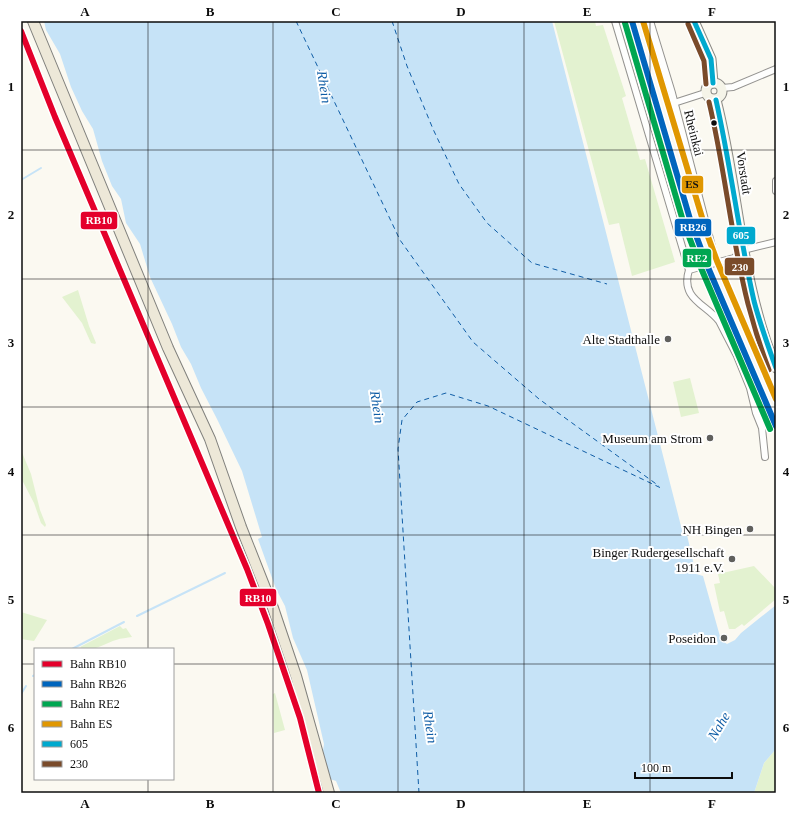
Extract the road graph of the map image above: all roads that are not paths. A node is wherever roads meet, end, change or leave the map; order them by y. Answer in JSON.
{"nodes":[{"id":1,"x":33,"y":21,"type":"edge"},
{"id":2,"x":615,"y":21,"type":"edge"},
{"id":3,"x":650,"y":21,"type":"edge"},
{"id":4,"x":694,"y":21,"type":"edge"},
{"id":5,"x":776,"y":69,"type":"edge"},
{"id":6,"x":713,"y":83,"type":"junction"},
{"id":7,"x":722,"y":88,"type":"junction"},
{"id":8,"x":705,"y":93,"type":"junction"},
{"id":9,"x":716,"y":100,"type":"junction"},
{"id":10,"x":674,"y":103,"type":"junction"},
{"id":11,"x":776,"y":181,"type":"edge"},
{"id":12,"x":776,"y":191,"type":"edge"},
{"id":13,"x":776,"y":242,"type":"edge"},
{"id":14,"x":743,"y":250,"type":"junction"},
{"id":15,"x":716,"y":262,"type":"junction"},
{"id":16,"x":689,"y":270,"type":"junction"},
{"id":17,"x":776,"y":368,"type":"edge"},
{"id":18,"x":765,"y":457,"type":"dead end"},
{"id":19,"x":329,"y":793,"type":"edge"}],
"edges":[{"from":1,"to":19,"type":"main road"},
{"from":2,"to":16,"type":"street"},
{"from":3,"to":10,"type":"street","name":"Rheinkai"},
{"from":4,"to":6,"type":"main road"},
{"from":5,"to":7,"type":"street"},
{"from":6,"to":7,"type":"main road"},
{"from":6,"to":8,"type":"main road"},
{"from":7,"to":9,"type":"main road"},
{"from":8,"to":9,"type":"main road"},
{"from":8,"to":10,"type":"street","name":"Rheinkai"},
{"from":9,"to":14,"type":"main road","name":"Vorstadt"},
{"from":10,"to":15,"type":"street","name":"Rheinkai"},
{"from":11,"to":12,"type":"street"},
{"from":13,"to":14,"type":"street"},
{"from":14,"to":15,"type":"street"},
{"from":14,"to":17,"type":"main road","name":"Vorstadt"},
{"from":15,"to":16,"type":"street"},
{"from":16,"to":18,"type":"street"}]}
